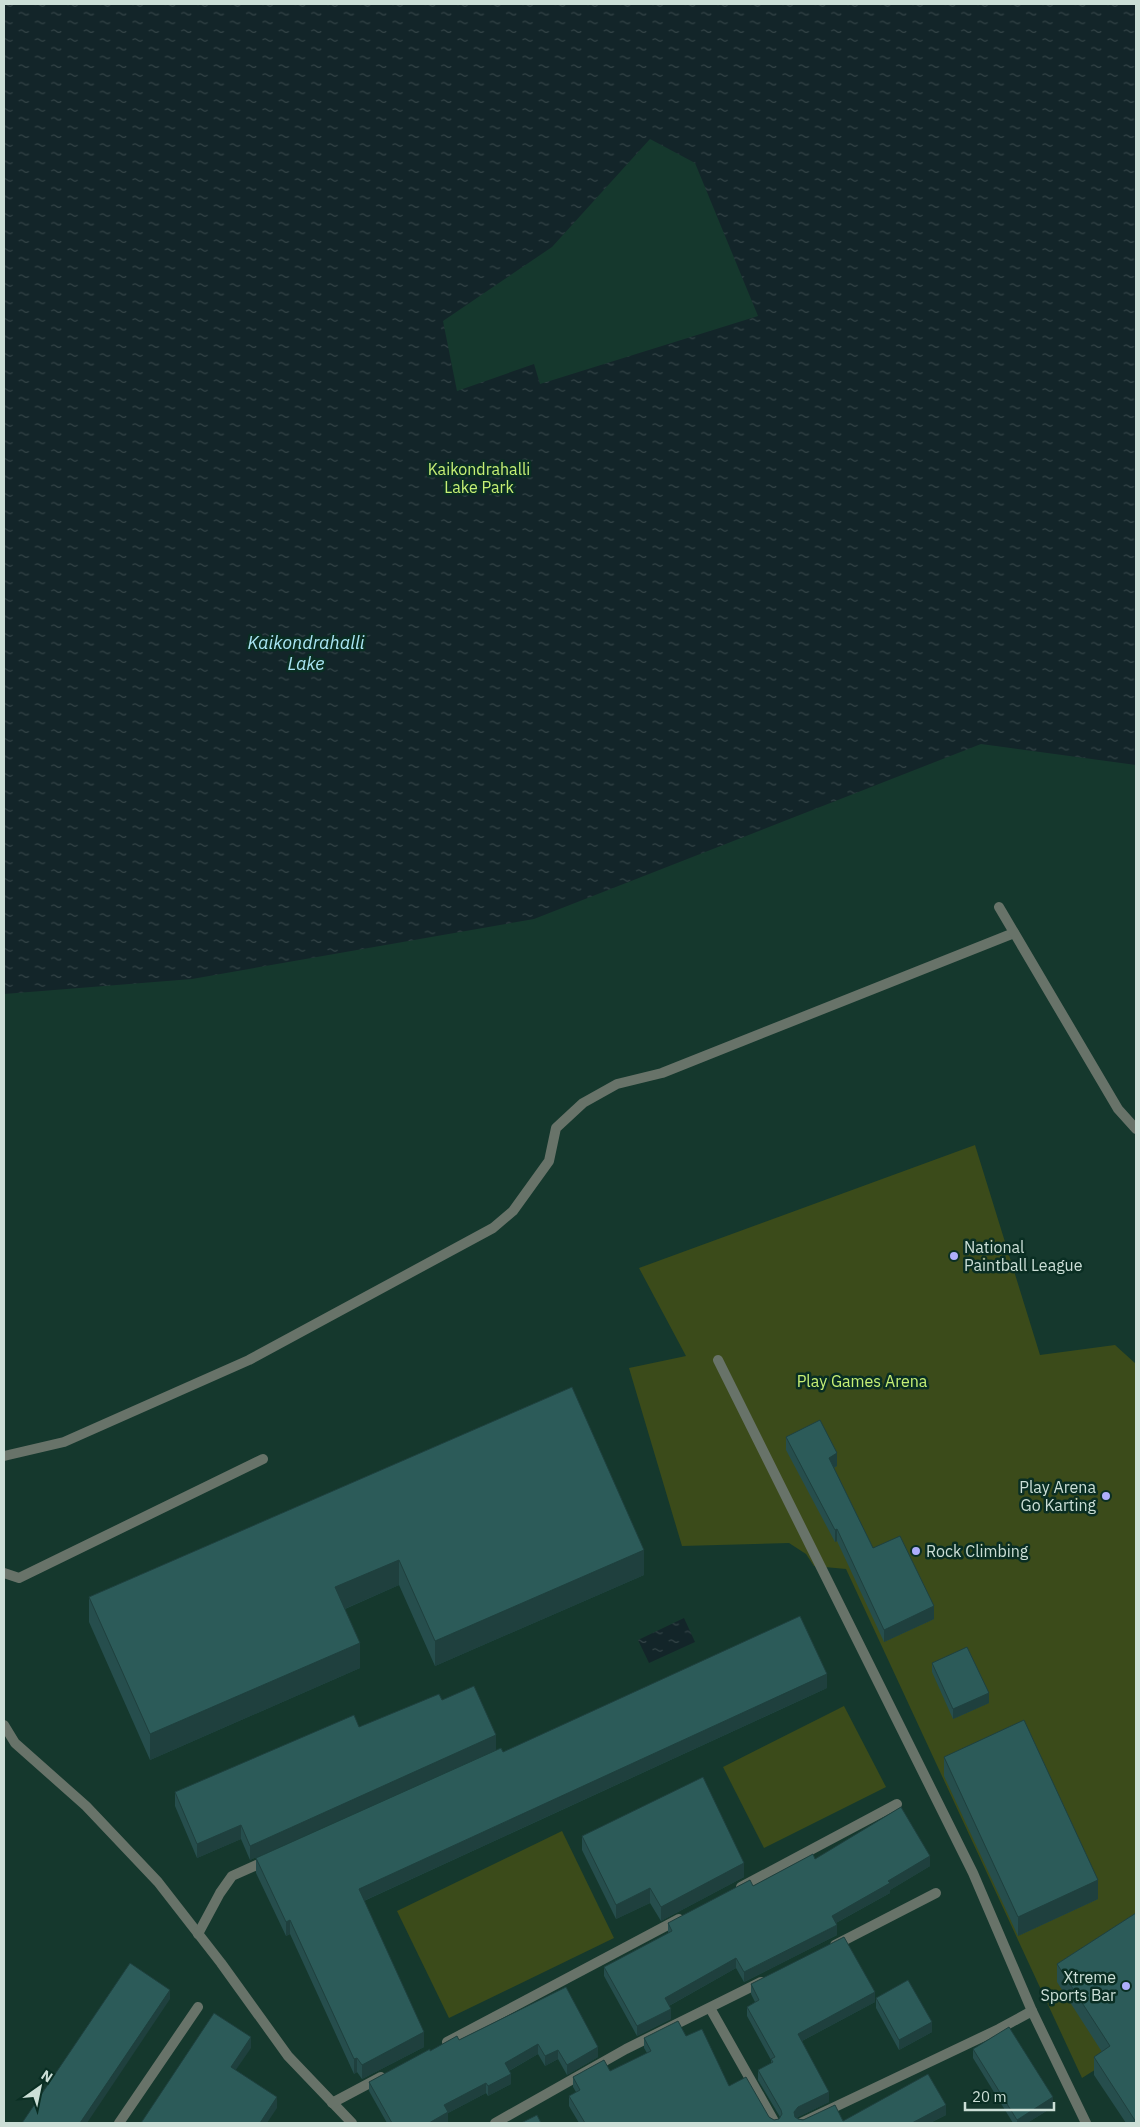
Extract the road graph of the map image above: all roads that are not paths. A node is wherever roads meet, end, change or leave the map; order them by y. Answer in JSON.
{"nodes":[{"id":1,"x":999,"y":907,"type":"dead end"},
{"id":2,"x":1014,"y":934,"type":"junction"},
{"id":3,"x":1136,"y":1129,"type":"edge"},
{"id":4,"x":718,"y":1360,"type":"dead end"},
{"id":5,"x":4,"y":1456,"type":"edge"},
{"id":6,"x":264,"y":1459,"type":"dead end"},
{"id":7,"x":4,"y":1572,"type":"edge"},
{"id":8,"x":4,"y":1725,"type":"edge"},
{"id":9,"x":897,"y":1804,"type":"dead end"},
{"id":10,"x":278,"y":1855,"type":"edge"},
{"id":11,"x":730,"y":1892,"type":"edge"},
{"id":12,"x":936,"y":1893,"type":"dead end"},
{"id":13,"x":686,"y":1916,"type":"edge"},
{"id":14,"x":198,"y":1934,"type":"junction"},
{"id":15,"x":824,"y":1951,"type":"edge"},
{"id":16,"x":772,"y":1977,"type":"edge"},
{"id":17,"x":198,"y":2007,"type":"dead end"},
{"id":18,"x":710,"y":2008,"type":"junction"},
{"id":19,"x":1032,"y":2010,"type":"junction"},
{"id":20,"x":434,"y":2049,"type":"edge"},
{"id":21,"x":392,"y":2072,"type":"edge"},
{"id":22,"x":332,"y":2103,"type":"junction"},
{"id":23,"x":119,"y":2123,"type":"edge"},
{"id":24,"x":352,"y":2123,"type":"edge"},
{"id":25,"x":495,"y":2123,"type":"edge"},
{"id":26,"x":774,"y":2123,"type":"edge"},
{"id":27,"x":801,"y":2123,"type":"edge"},
{"id":28,"x":1086,"y":2123,"type":"edge"}],
"edges":[{"from":1,"to":2,"type":"street"},
{"from":2,"to":3,"type":"street"},
{"from":2,"to":5,"type":"street"},
{"from":4,"to":19,"type":"street"},
{"from":6,"to":7,"type":"street"},
{"from":8,"to":14,"type":"street"},
{"from":9,"to":11,"type":"street"},
{"from":10,"to":14,"type":"street"},
{"from":12,"to":15,"type":"street"},
{"from":13,"to":20,"type":"street"},
{"from":14,"to":22,"type":"street"},
{"from":16,"to":18,"type":"street"},
{"from":17,"to":23,"type":"street"},
{"from":18,"to":25,"type":"street"},
{"from":18,"to":26,"type":"street"},
{"from":19,"to":27,"type":"street"},
{"from":19,"to":28,"type":"street"},
{"from":21,"to":22,"type":"street"},
{"from":22,"to":24,"type":"street"}]}
